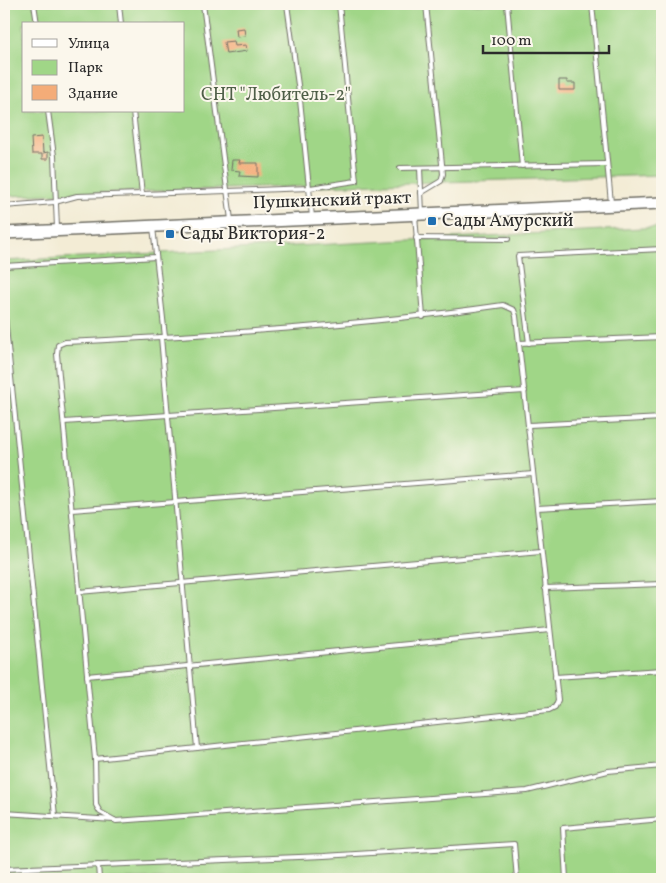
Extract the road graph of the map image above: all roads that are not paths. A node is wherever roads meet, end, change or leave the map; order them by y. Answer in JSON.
{"nodes":[{"id":1,"x":34,"y":4,"type":"edge"},
{"id":2,"x":119,"y":4,"type":"edge"},
{"id":3,"x":203,"y":4,"type":"edge"},
{"id":4,"x":286,"y":4,"type":"edge"},
{"id":5,"x":339,"y":4,"type":"edge"},
{"id":6,"x":426,"y":4,"type":"edge"},
{"id":7,"x":507,"y":4,"type":"edge"},
{"id":8,"x":592,"y":4,"type":"edge"},
{"id":9,"x":37,"y":22,"type":"edge"},
{"id":10,"x":121,"y":22,"type":"edge"},
{"id":11,"x":48,"y":112,"type":"edge"},
{"id":12,"x":133,"y":112,"type":"edge"},
{"id":13,"x":606,"y":164,"type":"junction"},
{"id":14,"x":522,"y":166,"type":"junction"},
{"id":15,"x":442,"y":167,"type":"junction"},
{"id":16,"x":400,"y":168,"type":"dead end"},
{"id":17,"x":420,"y":168,"type":"junction"},
{"id":18,"x":310,"y":188,"type":"junction"},
{"id":19,"x":229,"y":192,"type":"junction"},
{"id":20,"x":421,"y":193,"type":"junction"},
{"id":21,"x":142,"y":194,"type":"junction"},
{"id":22,"x":55,"y":202,"type":"junction"},
{"id":23,"x":662,"y":203,"type":"edge"},
{"id":24,"x":611,"y":205,"type":"junction"},
{"id":25,"x":4,"y":206,"type":"edge"},
{"id":26,"x":418,"y":215,"type":"junction"},
{"id":27,"x":312,"y":219,"type":"junction"},
{"id":28,"x":231,"y":223,"type":"junction"},
{"id":29,"x":153,"y":225,"type":"junction"},
{"id":30,"x":57,"y":231,"type":"junction"},
{"id":31,"x":4,"y":234,"type":"edge"},
{"id":32,"x":416,"y":238,"type":"junction"},
{"id":33,"x":508,"y":239,"type":"dead end"},
{"id":34,"x":662,"y":249,"type":"edge"},
{"id":35,"x":156,"y":257,"type":"junction"},
{"id":36,"x":4,"y":266,"type":"edge"},
{"id":37,"x":4,"y":307,"type":"edge"},
{"id":38,"x":423,"y":317,"type":"junction"},
{"id":39,"x":163,"y":337,"type":"junction"},
{"id":40,"x":662,"y":337,"type":"edge"},
{"id":41,"x":519,"y":343,"type":"junction"},
{"id":42,"x":528,"y":343,"type":"junction"},
{"id":43,"x":525,"y":391,"type":"junction"},
{"id":44,"x":166,"y":415,"type":"junction"},
{"id":45,"x":662,"y":418,"type":"edge"},
{"id":46,"x":64,"y":422,"type":"junction"},
{"id":47,"x":528,"y":425,"type":"junction"},
{"id":48,"x":533,"y":474,"type":"junction"},
{"id":49,"x":662,"y":501,"type":"edge"},
{"id":50,"x":174,"y":502,"type":"junction"},
{"id":51,"x":537,"y":508,"type":"junction"},
{"id":52,"x":72,"y":510,"type":"junction"},
{"id":53,"x":541,"y":551,"type":"junction"},
{"id":54,"x":182,"y":583,"type":"junction"},
{"id":55,"x":662,"y":584,"type":"edge"},
{"id":56,"x":545,"y":588,"type":"junction"},
{"id":57,"x":80,"y":592,"type":"junction"},
{"id":58,"x":550,"y":630,"type":"junction"},
{"id":59,"x":189,"y":666,"type":"junction"},
{"id":60,"x":662,"y":670,"type":"edge"},
{"id":61,"x":87,"y":676,"type":"junction"},
{"id":62,"x":555,"y":676,"type":"junction"},
{"id":63,"x":197,"y":748,"type":"junction"},
{"id":64,"x":95,"y":760,"type":"junction"},
{"id":65,"x":662,"y":766,"type":"edge"},
{"id":66,"x":4,"y":813,"type":"edge"},
{"id":67,"x":55,"y":816,"type":"junction"},
{"id":68,"x":662,"y":819,"type":"edge"},
{"id":69,"x":116,"y":821,"type":"junction"},
{"id":70,"x":98,"y":865,"type":"junction"},
{"id":71,"x":4,"y":869,"type":"edge"},
{"id":72,"x":99,"y":879,"type":"edge"},
{"id":73,"x":517,"y":879,"type":"edge"},
{"id":74,"x":566,"y":879,"type":"edge"}],
"edges":[{"from":1,"to":9,"type":"lane"},
{"from":2,"to":10,"type":"lane"},
{"from":3,"to":19,"type":"lane"},
{"from":4,"to":18,"type":"lane"},
{"from":5,"to":18,"type":"lane"},
{"from":6,"to":15,"type":"lane"},
{"from":7,"to":14,"type":"lane"},
{"from":8,"to":13,"type":"lane"},
{"from":11,"to":22,"type":"lane"},
{"from":12,"to":21,"type":"lane"},
{"from":13,"to":14,"type":"lane"},
{"from":13,"to":24,"type":"lane"},
{"from":14,"to":15,"type":"lane"},
{"from":15,"to":17,"type":"lane"},
{"from":15,"to":20,"type":"lane"},
{"from":16,"to":17,"type":"lane"},
{"from":17,"to":20,"type":"lane"},
{"from":18,"to":19,"type":"lane"},
{"from":18,"to":27,"type":"lane"},
{"from":19,"to":21,"type":"lane"},
{"from":19,"to":28,"type":"lane"},
{"from":20,"to":26,"type":"lane"},
{"from":21,"to":22,"type":"lane"},
{"from":22,"to":25,"type":"lane"},
{"from":22,"to":30,"type":"lane"},
{"from":23,"to":24,"type":"main road","name":"Пушкинский тракт"},
{"from":24,"to":26,"type":"main road","name":"Пушкинский тракт"},
{"from":26,"to":27,"type":"main road","name":"Пушкинский тракт"},
{"from":26,"to":32,"type":"lane"},
{"from":27,"to":28,"type":"main road","name":"Пушкинский тракт"},
{"from":28,"to":29,"type":"main road","name":"Пушкинский тракт"},
{"from":29,"to":30,"type":"main road","name":"Пушкинский тракт"},
{"from":29,"to":35,"type":"lane"},
{"from":30,"to":31,"type":"main road","name":"Пушкинский тракт"},
{"from":32,"to":33,"type":"lane"},
{"from":32,"to":38,"type":"lane"},
{"from":34,"to":42,"type":"lane"},
{"from":35,"to":36,"type":"lane"},
{"from":35,"to":39,"type":"lane"},
{"from":37,"to":67,"type":"lane"},
{"from":38,"to":39,"type":"lane"},
{"from":38,"to":41,"type":"lane"},
{"from":39,"to":44,"type":"lane"},
{"from":39,"to":46,"type":"lane"},
{"from":40,"to":42,"type":"lane"},
{"from":41,"to":42,"type":"lane"},
{"from":41,"to":43,"type":"lane"},
{"from":43,"to":44,"type":"lane"},
{"from":43,"to":47,"type":"lane"},
{"from":44,"to":46,"type":"lane"},
{"from":44,"to":50,"type":"lane"},
{"from":45,"to":47,"type":"lane"},
{"from":46,"to":52,"type":"lane"},
{"from":47,"to":48,"type":"lane"},
{"from":48,"to":50,"type":"lane"},
{"from":48,"to":51,"type":"lane"},
{"from":49,"to":51,"type":"lane"},
{"from":50,"to":52,"type":"lane"},
{"from":50,"to":54,"type":"lane"},
{"from":51,"to":53,"type":"lane"},
{"from":52,"to":57,"type":"lane"},
{"from":53,"to":54,"type":"lane"},
{"from":53,"to":56,"type":"lane"},
{"from":54,"to":57,"type":"lane"},
{"from":54,"to":59,"type":"lane"},
{"from":55,"to":56,"type":"lane"},
{"from":56,"to":58,"type":"lane"},
{"from":57,"to":61,"type":"lane"},
{"from":58,"to":59,"type":"lane"},
{"from":58,"to":62,"type":"lane"},
{"from":59,"to":61,"type":"lane"},
{"from":59,"to":63,"type":"lane"},
{"from":60,"to":62,"type":"lane"},
{"from":61,"to":64,"type":"lane"},
{"from":62,"to":63,"type":"lane"},
{"from":63,"to":64,"type":"lane"},
{"from":64,"to":69,"type":"lane"},
{"from":65,"to":69,"type":"lane"},
{"from":66,"to":67,"type":"lane"},
{"from":67,"to":69,"type":"lane"},
{"from":68,"to":74,"type":"lane"},
{"from":70,"to":71,"type":"lane"},
{"from":70,"to":72,"type":"lane"},
{"from":70,"to":73,"type":"lane"}]}
